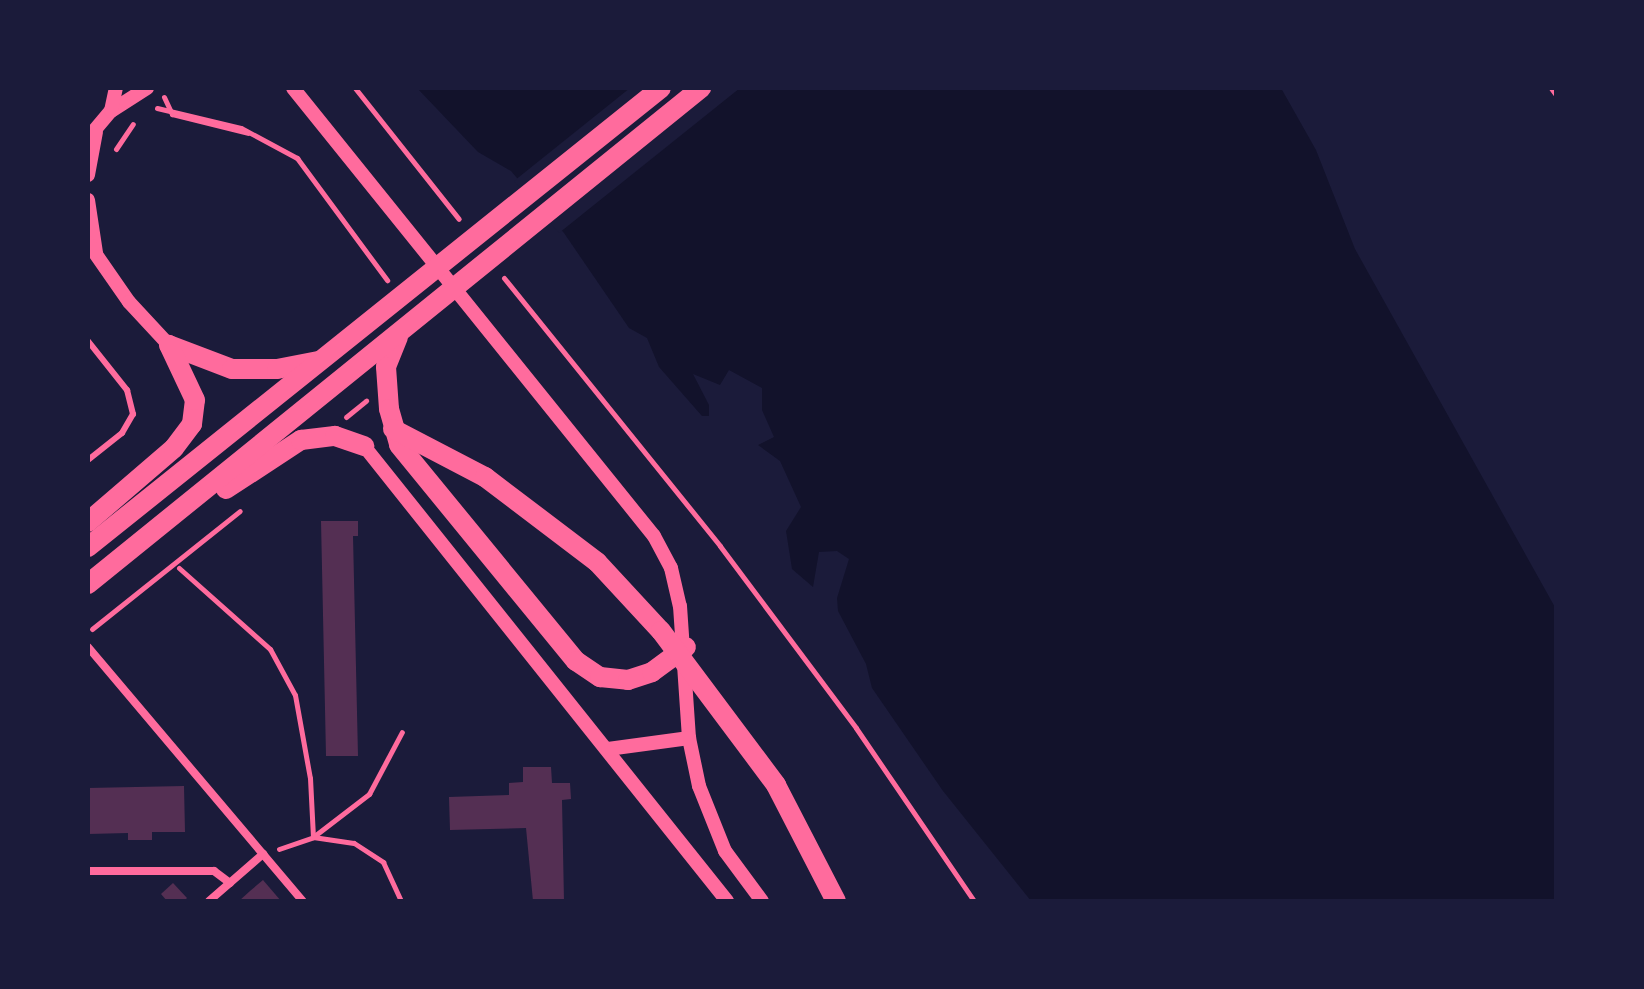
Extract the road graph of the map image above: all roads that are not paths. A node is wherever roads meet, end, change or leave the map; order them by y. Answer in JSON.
{"nodes":[{"id":1,"x":116,"y":88,"type":"edge"},
{"id":2,"x":147,"y":88,"type":"edge"},
{"id":3,"x":293,"y":88,"type":"edge"},
{"id":4,"x":661,"y":88,"type":"edge"},
{"id":5,"x":701,"y":88,"type":"edge"},
{"id":6,"x":111,"y":111,"type":"junction"},
{"id":7,"x":92,"y":135,"type":"edge"},
{"id":8,"x":88,"y":175,"type":"edge"},
{"id":9,"x":88,"y":200,"type":"edge"},
{"id":10,"x":92,"y":248,"type":"edge"},
{"id":11,"x":404,"y":327,"type":"junction"},
{"id":12,"x":88,"y":341,"type":"edge"},
{"id":13,"x":169,"y":345,"type":"junction"},
{"id":14,"x":322,"y":360,"type":"junction"},
{"id":15,"x":393,"y":429,"type":"junction"},
{"id":16,"x":364,"y":446,"type":"joint"},
{"id":17,"x":88,"y":460,"type":"edge"},
{"id":18,"x":88,"y":522,"type":"edge"},
{"id":19,"x":88,"y":547,"type":"edge"},
{"id":20,"x":120,"y":560,"type":"junction"},
{"id":21,"x":88,"y":584,"type":"edge"},
{"id":22,"x":88,"y":647,"type":"edge"},
{"id":23,"x":686,"y":647,"type":"junction"},
{"id":24,"x":689,"y":738,"type":"junction"},
{"id":25,"x":608,"y":749,"type":"junction"},
{"id":26,"x":263,"y":854,"type":"junction"},
{"id":27,"x":88,"y":871,"type":"edge"},
{"id":28,"x":230,"y":883,"type":"junction"},
{"id":29,"x":209,"y":901,"type":"edge"},
{"id":30,"x":303,"y":901,"type":"edge"},
{"id":31,"x":727,"y":901,"type":"edge"},
{"id":32,"x":762,"y":901,"type":"edge"},
{"id":33,"x":836,"y":901,"type":"edge"}],
"edges":[{"from":1,"to":6,"type":"street"},
{"from":2,"to":6,"type":"street"},
{"from":3,"to":23,"type":"street"},
{"from":4,"to":14,"type":"main road"},
{"from":5,"to":11,"type":"main road"},
{"from":6,"to":7,"type":"street"},
{"from":7,"to":8,"type":"street"},
{"from":9,"to":10,"type":"street"},
{"from":10,"to":13,"type":"street"},
{"from":11,"to":15,"type":"main road"},
{"from":11,"to":20,"type":"main road"},
{"from":12,"to":17,"type":"lane"},
{"from":13,"to":14,"type":"main road"},
{"from":13,"to":18,"type":"main road"},
{"from":14,"to":19,"type":"main road"},
{"from":15,"to":23,"type":"main road"},
{"from":15,"to":33,"type":"main road"},
{"from":16,"to":20,"type":"main road"},
{"from":16,"to":25,"type":"street"},
{"from":20,"to":21,"type":"main road"},
{"from":22,"to":26,"type":"street"},
{"from":23,"to":24,"type":"street"},
{"from":24,"to":25,"type":"street"},
{"from":24,"to":32,"type":"street"},
{"from":25,"to":31,"type":"street"},
{"from":26,"to":28,"type":"street"},
{"from":26,"to":30,"type":"street"},
{"from":27,"to":28,"type":"street"},
{"from":28,"to":29,"type":"street"}]}
